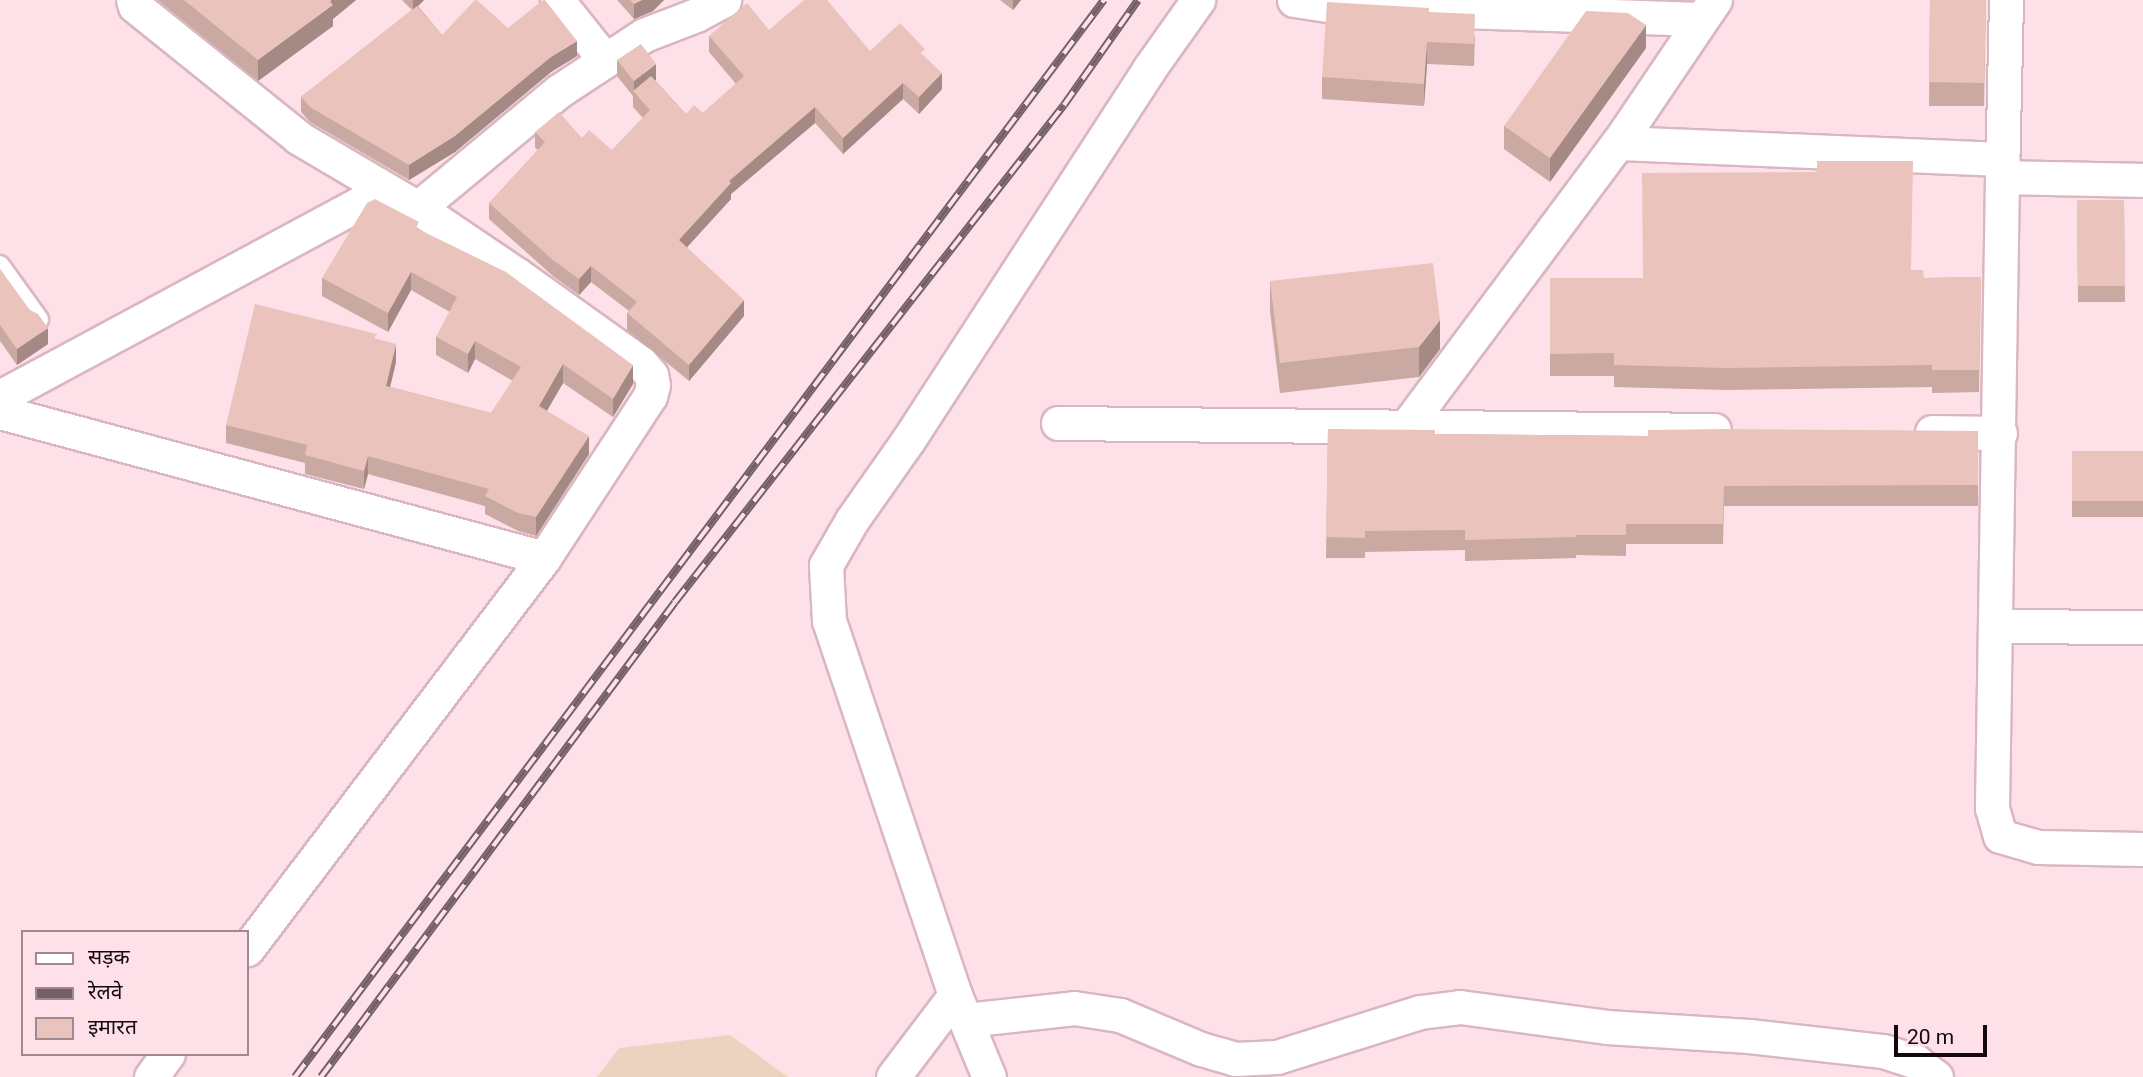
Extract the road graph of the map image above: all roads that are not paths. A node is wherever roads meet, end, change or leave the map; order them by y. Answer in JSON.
{"nodes":[{"id":1,"x":133,"y":0,"type":"edge"},
{"id":2,"x":557,"y":0,"type":"edge"},
{"id":3,"x":724,"y":0,"type":"edge"},
{"id":4,"x":1198,"y":0,"type":"edge"},
{"id":5,"x":1294,"y":0,"type":"edge"},
{"id":6,"x":2006,"y":0,"type":"edge"},
{"id":7,"x":1343,"y":4,"type":"edge"},
{"id":8,"x":1601,"y":7,"type":"edge"},
{"id":9,"x":1708,"y":9,"type":"edge"},
{"id":10,"x":605,"y":60,"type":"junction"},
{"id":11,"x":1618,"y":143,"type":"junction"},
{"id":12,"x":2002,"y":168,"type":"junction"},
{"id":13,"x":2143,"y":180,"type":"edge"},
{"id":14,"x":384,"y":190,"type":"junction"},
{"id":15,"x":418,"y":208,"type":"junction"},
{"id":16,"x":0,"y":265,"type":"edge"},
{"id":17,"x":39,"y":319,"type":"edge"},
{"id":18,"x":0,"y":397,"type":"edge"},
{"id":19,"x":0,"y":412,"type":"edge"},
{"id":20,"x":1058,"y":423,"type":"dead end"},
{"id":21,"x":1406,"y":427,"type":"junction"},
{"id":22,"x":1751,"y":430,"type":"edge"},
{"id":23,"x":1903,"y":432,"type":"edge"},
{"id":24,"x":2000,"y":433,"type":"junction"},
{"id":25,"x":544,"y":558,"type":"junction"},
{"id":26,"x":1996,"y":626,"type":"junction"},
{"id":27,"x":2143,"y":627,"type":"edge"},
{"id":28,"x":2143,"y":849,"type":"edge"},
{"id":29,"x":248,"y":948,"type":"edge"},
{"id":30,"x":960,"y":1008,"type":"junction"},
{"id":31,"x":167,"y":1056,"type":"edge"},
{"id":32,"x":151,"y":1077,"type":"edge"},
{"id":33,"x":894,"y":1077,"type":"edge"},
{"id":34,"x":989,"y":1077,"type":"edge"},
{"id":35,"x":1936,"y":1077,"type":"edge"}],
"edges":[{"from":1,"to":14,"type":"street"},
{"from":2,"to":10,"type":"street"},
{"from":3,"to":10,"type":"street"},
{"from":4,"to":30,"type":"street"},
{"from":5,"to":7,"type":"street"},
{"from":6,"to":12,"type":"street"},
{"from":7,"to":8,"type":"street"},
{"from":8,"to":9,"type":"street"},
{"from":9,"to":11,"type":"street"},
{"from":10,"to":15,"type":"street"},
{"from":11,"to":12,"type":"street"},
{"from":11,"to":21,"type":"street"},
{"from":12,"to":13,"type":"street"},
{"from":12,"to":24,"type":"street"},
{"from":14,"to":15,"type":"street"},
{"from":14,"to":18,"type":"street"},
{"from":15,"to":25,"type":"street"},
{"from":16,"to":17,"type":"lane"},
{"from":19,"to":25,"type":"street"},
{"from":20,"to":21,"type":"street"},
{"from":21,"to":22,"type":"street"},
{"from":23,"to":24,"type":"street"},
{"from":24,"to":26,"type":"street"},
{"from":25,"to":29,"type":"street"},
{"from":26,"to":27,"type":"street"},
{"from":26,"to":28,"type":"street"},
{"from":30,"to":33,"type":"street"},
{"from":30,"to":34,"type":"street"},
{"from":30,"to":35,"type":"street"},
{"from":31,"to":32,"type":"street"}]}
